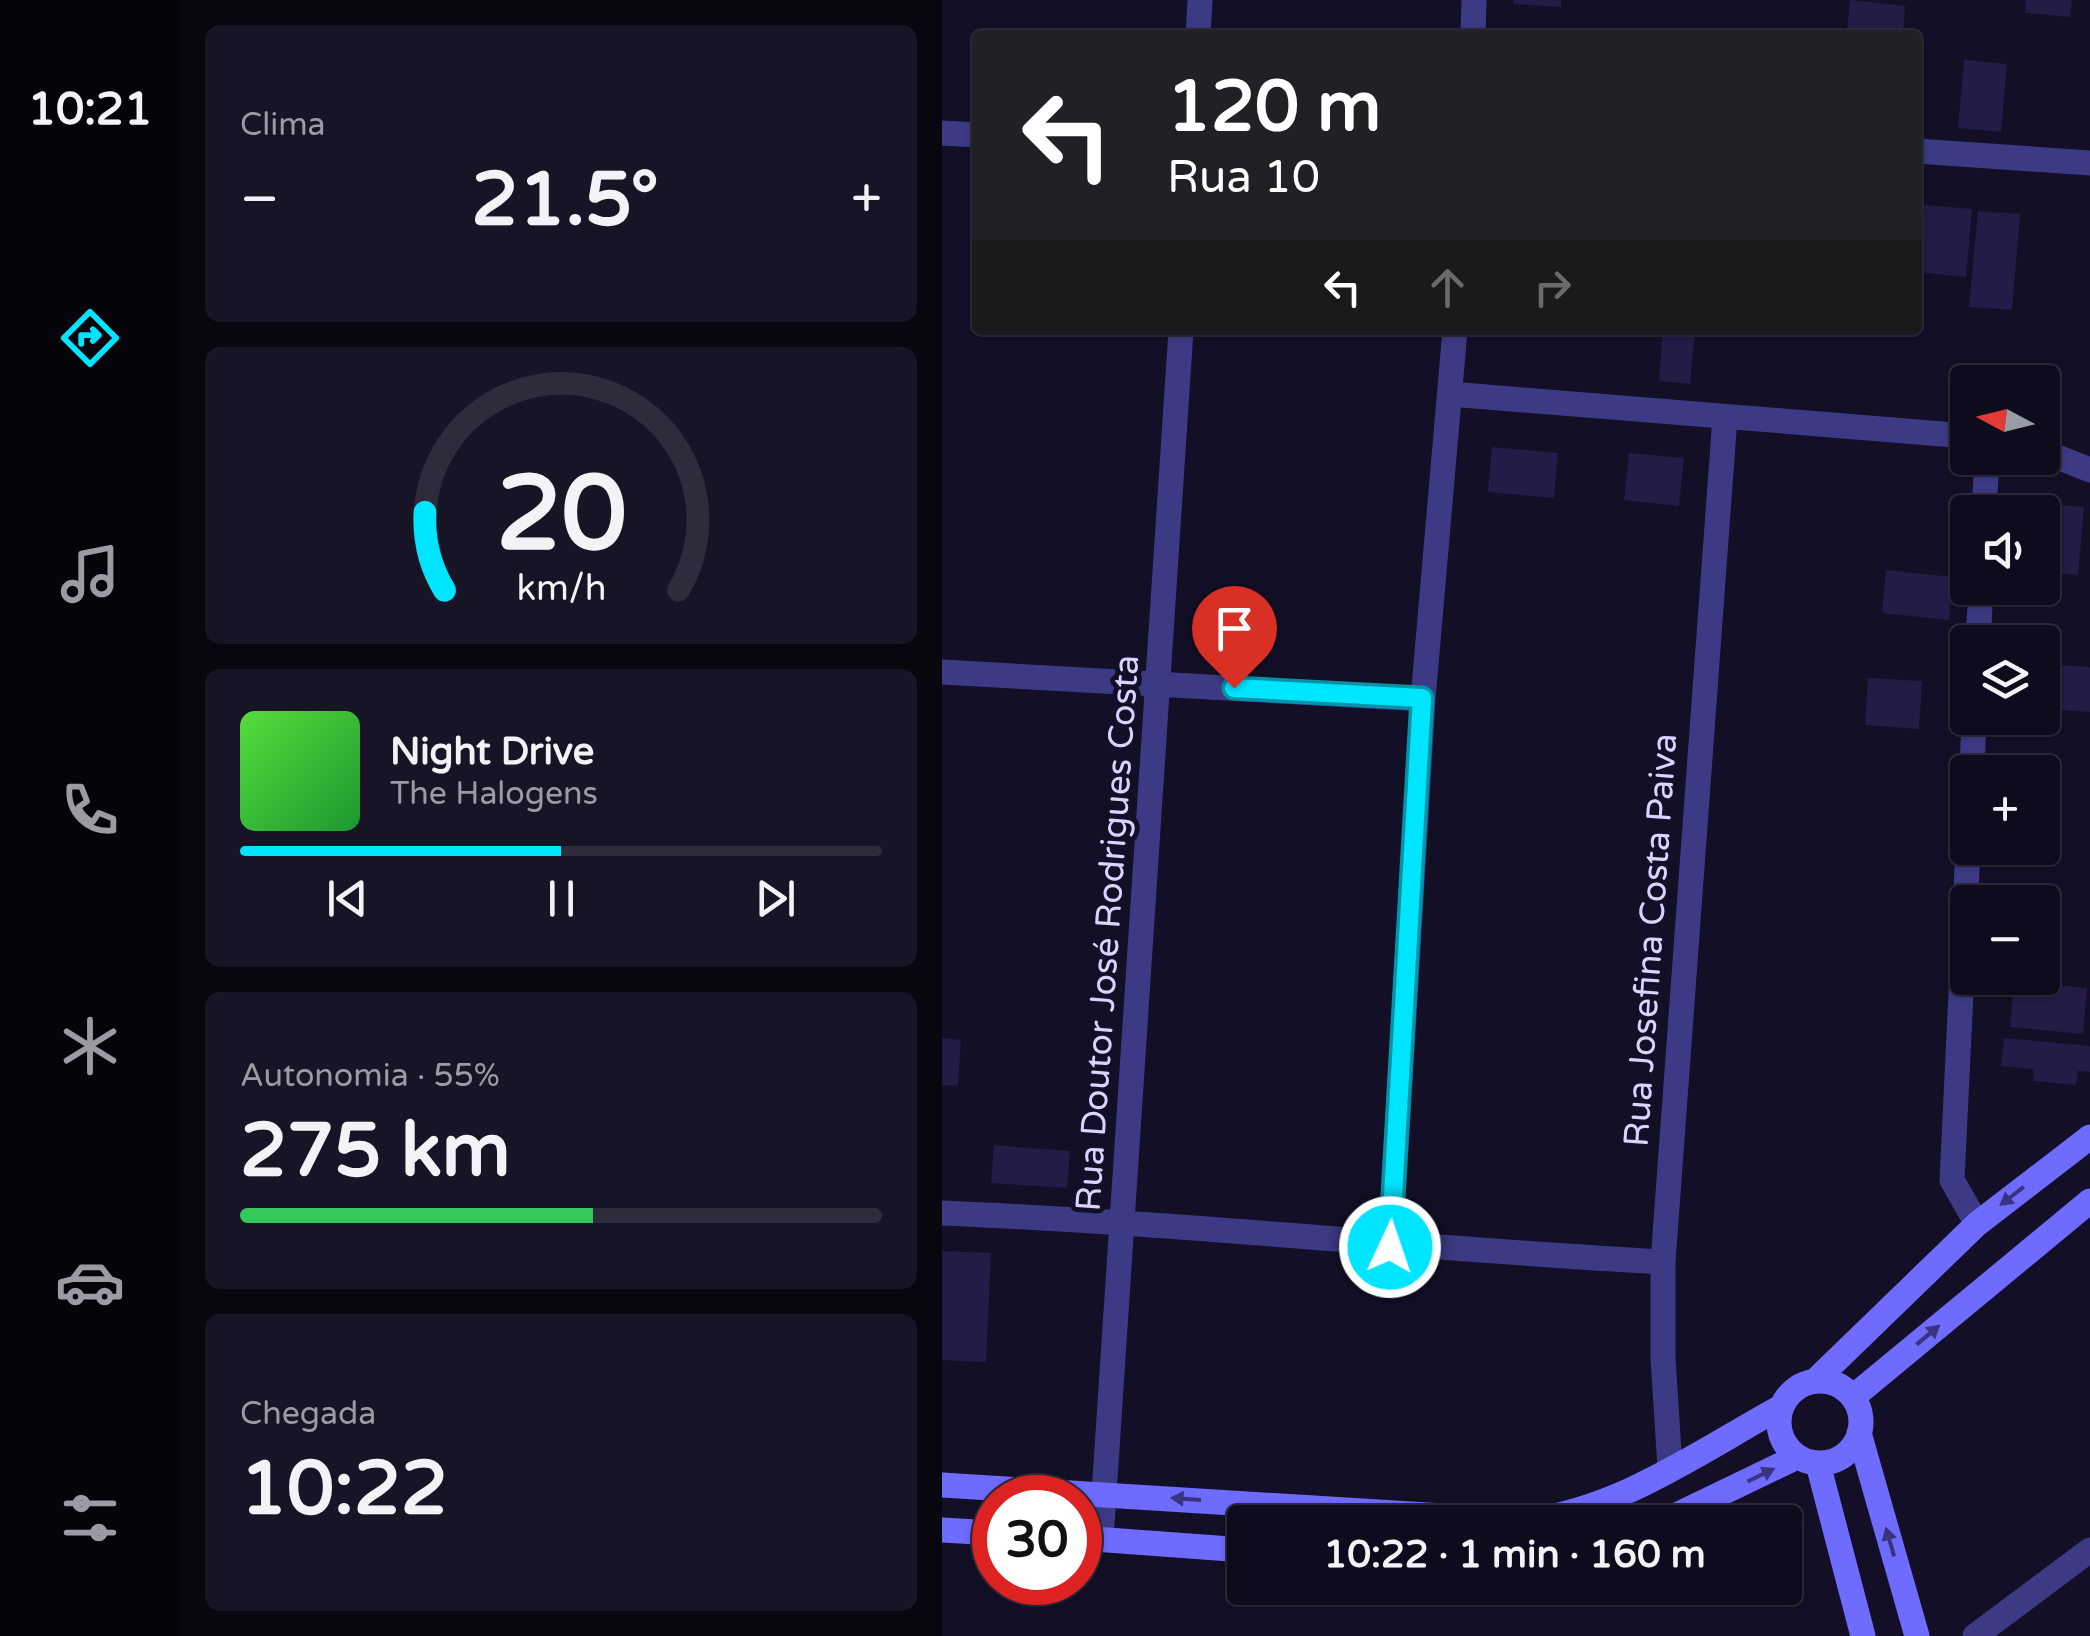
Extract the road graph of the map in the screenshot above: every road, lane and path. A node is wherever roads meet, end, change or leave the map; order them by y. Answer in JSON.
{"nodes":[{"id":1,"x":1200,"y":0,"type":"edge"},
{"id":2,"x":1474,"y":0,"type":"edge"},
{"id":3,"x":1198,"y":30,"type":"edge"},
{"id":4,"x":1473,"y":30,"type":"edge"},
{"id":5,"x":942,"y":134,"type":"edge"},
{"id":6,"x":972,"y":135,"type":"edge"},
{"id":7,"x":1922,"y":151,"type":"edge"},
{"id":8,"x":2090,"y":163,"type":"edge"},
{"id":9,"x":1180,"y":335,"type":"edge"},
{"id":10,"x":1455,"y":335,"type":"edge"},
{"id":11,"x":1450,"y":394,"type":"junction"},
{"id":12,"x":1725,"y":417,"type":"junction"},
{"id":13,"x":1950,"y":435,"type":"edge"},
{"id":14,"x":2060,"y":458,"type":"edge"},
{"id":15,"x":2090,"y":470,"type":"edge"},
{"id":16,"x":942,"y":672,"type":"edge"},
{"id":17,"x":1158,"y":684,"type":"junction"},
{"id":18,"x":1422,"y":698,"type":"junction"},
{"id":19,"x":1967,"y":865,"type":"edge"},
{"id":20,"x":2090,"y":1136,"type":"edge"},
{"id":21,"x":2090,"y":1202,"type":"edge"},
{"id":22,"x":942,"y":1214,"type":"edge"},
{"id":23,"x":1124,"y":1221,"type":"junction"},
{"id":24,"x":1977,"y":1224,"type":"junction"},
{"id":25,"x":1390,"y":1247,"type":"junction"},
{"id":26,"x":1663,"y":1262,"type":"junction"},
{"id":27,"x":1816,"y":1380,"type":"junction"},
{"id":28,"x":1853,"y":1397,"type":"junction"},
{"id":29,"x":1780,"y":1407,"type":"junction"},
{"id":30,"x":1860,"y":1434,"type":"junction"},
{"id":31,"x":1807,"y":1461,"type":"junction"},
{"id":32,"x":1670,"y":1468,"type":"junction"},
{"id":33,"x":942,"y":1486,"type":"edge"},
{"id":34,"x":972,"y":1487,"type":"edge"},
{"id":35,"x":1102,"y":1493,"type":"joint"},
{"id":36,"x":1702,"y":1505,"type":"edge"},
{"id":37,"x":942,"y":1530,"type":"edge"},
{"id":38,"x":972,"y":1532,"type":"edge"},
{"id":39,"x":1102,"y":1540,"type":"edge"},
{"id":40,"x":1227,"y":1549,"type":"edge"},
{"id":41,"x":2090,"y":1550,"type":"edge"},
{"id":42,"x":1863,"y":1636,"type":"edge"},
{"id":43,"x":1917,"y":1636,"type":"edge"},
{"id":44,"x":1975,"y":1636,"type":"edge"}],
"edges":[{"from":1,"to":3,"type":"street"},
{"from":2,"to":4,"type":"street"},
{"from":5,"to":6,"type":"street"},
{"from":7,"to":8,"type":"street"},
{"from":9,"to":17,"type":"street","name":"Rua Doutor José Rodrigues Costa"},
{"from":10,"to":11,"type":"street"},
{"from":11,"to":12,"type":"street"},
{"from":11,"to":18,"type":"street"},
{"from":12,"to":13,"type":"street"},
{"from":12,"to":26,"type":"street","name":"Rua Josefina Costa Paiva"},
{"from":14,"to":15,"type":"street"},
{"from":16,"to":17,"type":"street"},
{"from":17,"to":18,"type":"street"},
{"from":17,"to":23,"type":"street","name":"Rua Doutor José Rodrigues Costa"},
{"from":18,"to":25,"type":"street"},
{"from":19,"to":24,"type":"street"},
{"from":20,"to":24,"type":"street","one_way":true},
{"from":28,"to":21,"type":"street","one_way":true},
{"from":22,"to":23,"type":"street"},
{"from":23,"to":25,"type":"street"},
{"from":23,"to":35,"type":"street","name":"Rua Doutor José Rodrigues Costa"},
{"from":24,"to":27,"type":"street"},
{"from":25,"to":26,"type":"street"},
{"from":26,"to":32,"type":"street","name":"Rua Josefina Costa Paiva"},
{"from":27,"to":28,"type":"street"},
{"from":27,"to":29,"type":"street"},
{"from":28,"to":30,"type":"street"},
{"from":29,"to":31,"type":"street"},
{"from":29,"to":32,"type":"street"},
{"from":30,"to":31,"type":"street"},
{"from":43,"to":30,"type":"street","one_way":true},
{"from":36,"to":31,"type":"street","one_way":true},
{"from":31,"to":42,"type":"street"},
{"from":32,"to":35,"type":"street","one_way":true},
{"from":33,"to":34,"type":"street"},
{"from":37,"to":38,"type":"street"},
{"from":39,"to":40,"type":"street"},
{"from":41,"to":44,"type":"street"}]}
